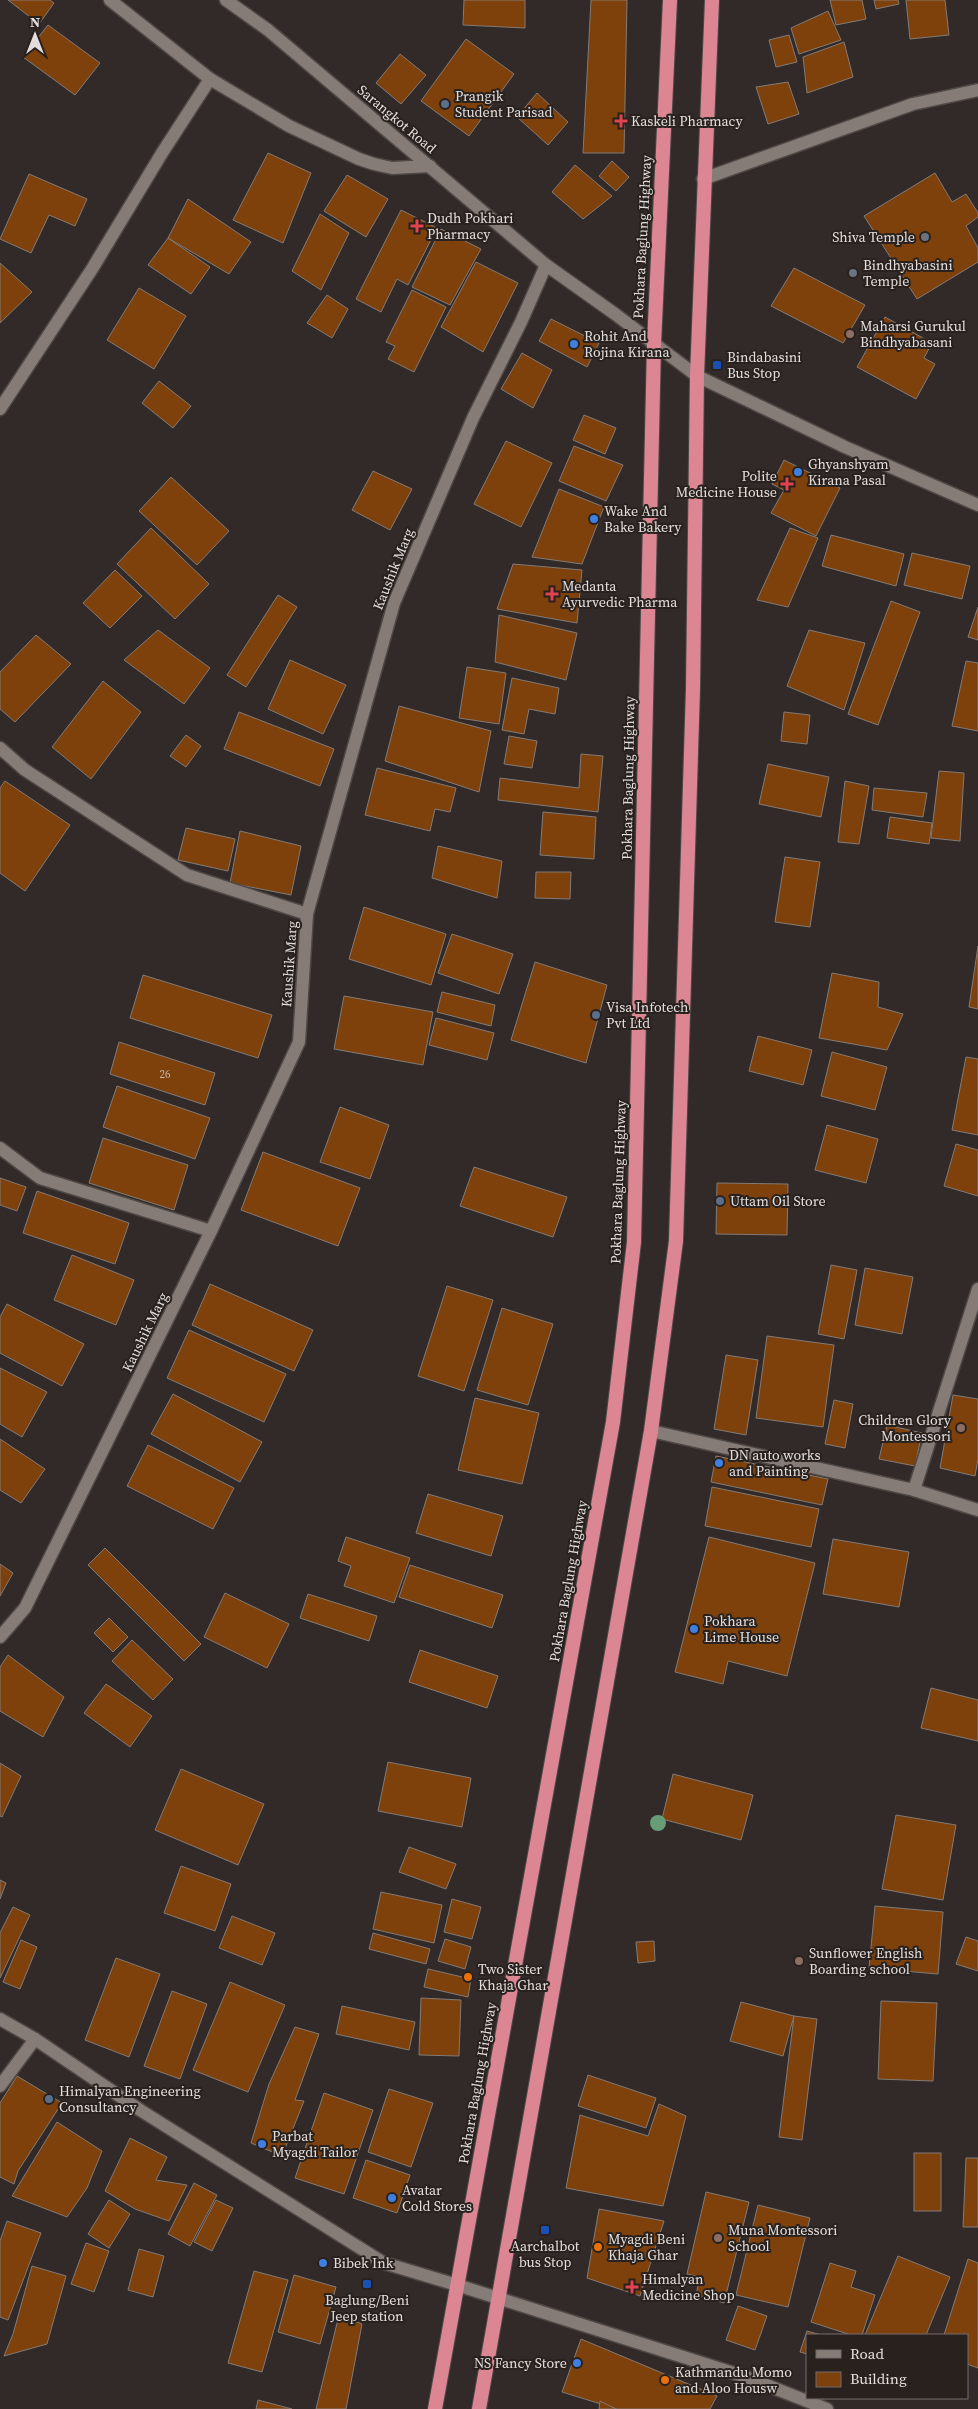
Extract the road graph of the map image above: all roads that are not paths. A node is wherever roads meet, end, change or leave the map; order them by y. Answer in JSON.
{"nodes":[{"id":1,"x":110,"y":0,"type":"edge"},
{"id":2,"x":226,"y":0,"type":"edge"},
{"id":3,"x":670,"y":0,"type":"edge"},
{"id":4,"x":712,"y":0,"type":"edge"},
{"id":5,"x":210,"y":79,"type":"junction"},
{"id":6,"x":978,"y":90,"type":"edge"},
{"id":7,"x":430,"y":166,"type":"junction"},
{"id":8,"x":703,"y":179,"type":"junction"},
{"id":9,"x":546,"y":266,"type":"junction"},
{"id":10,"x":654,"y":344,"type":"junction"},
{"id":11,"x":697,"y":376,"type":"junction"},
{"id":12,"x":0,"y":409,"type":"edge"},
{"id":13,"x":978,"y":505,"type":"edge"},
{"id":14,"x":0,"y":748,"type":"edge"},
{"id":15,"x":308,"y":914,"type":"junction"},
{"id":16,"x":0,"y":1148,"type":"edge"},
{"id":17,"x":211,"y":1231,"type":"junction"},
{"id":18,"x":978,"y":1289,"type":"edge"},
{"id":19,"x":651,"y":1431,"type":"junction"},
{"id":20,"x":914,"y":1490,"type":"junction"},
{"id":21,"x":978,"y":1510,"type":"edge"},
{"id":22,"x":0,"y":1637,"type":"edge"},
{"id":23,"x":0,"y":2019,"type":"edge"},
{"id":24,"x":35,"y":2038,"type":"junction"},
{"id":25,"x":0,"y":2086,"type":"edge"},
{"id":26,"x":457,"y":2285,"type":"junction"},
{"id":27,"x":500,"y":2300,"type":"junction"},
{"id":28,"x":435,"y":2409,"type":"edge"},
{"id":29,"x":479,"y":2409,"type":"edge"},
{"id":30,"x":827,"y":2409,"type":"edge"}],
"edges":[{"from":1,"to":5,"type":"street"},
{"from":2,"to":7,"type":"street","name":"Sarangkot Road"},
{"from":3,"to":10,"type":"highway","name":"Pokhara Baglung Highway"},
{"from":4,"to":8,"type":"highway"},
{"from":5,"to":7,"type":"street"},
{"from":5,"to":12,"type":"street"},
{"from":6,"to":8,"type":"street"},
{"from":7,"to":9,"type":"street","name":"Sarangkot Road"},
{"from":8,"to":11,"type":"highway"},
{"from":9,"to":10,"type":"street","name":"Sarangkot Road"},
{"from":9,"to":15,"type":"street","name":"Kaushik Marg"},
{"from":10,"to":11,"type":"street","name":"Sarangkot Road"},
{"from":10,"to":26,"type":"highway","name":"Pokhara Baglung Highway"},
{"from":11,"to":13,"type":"street","name":"Sarangkot Road"},
{"from":11,"to":19,"type":"highway"},
{"from":14,"to":15,"type":"street"},
{"from":15,"to":17,"type":"street","name":"Kaushik Marg"},
{"from":16,"to":17,"type":"street"},
{"from":17,"to":22,"type":"street","name":"Kaushik Marg"},
{"from":18,"to":20,"type":"street"},
{"from":19,"to":20,"type":"street"},
{"from":19,"to":27,"type":"highway"},
{"from":20,"to":21,"type":"street"},
{"from":23,"to":24,"type":"street"},
{"from":24,"to":25,"type":"street"},
{"from":24,"to":26,"type":"street"},
{"from":26,"to":27,"type":"street"},
{"from":26,"to":28,"type":"highway","name":"Pokhara Baglung Highway"},
{"from":27,"to":29,"type":"highway"},
{"from":27,"to":30,"type":"street"}]}
